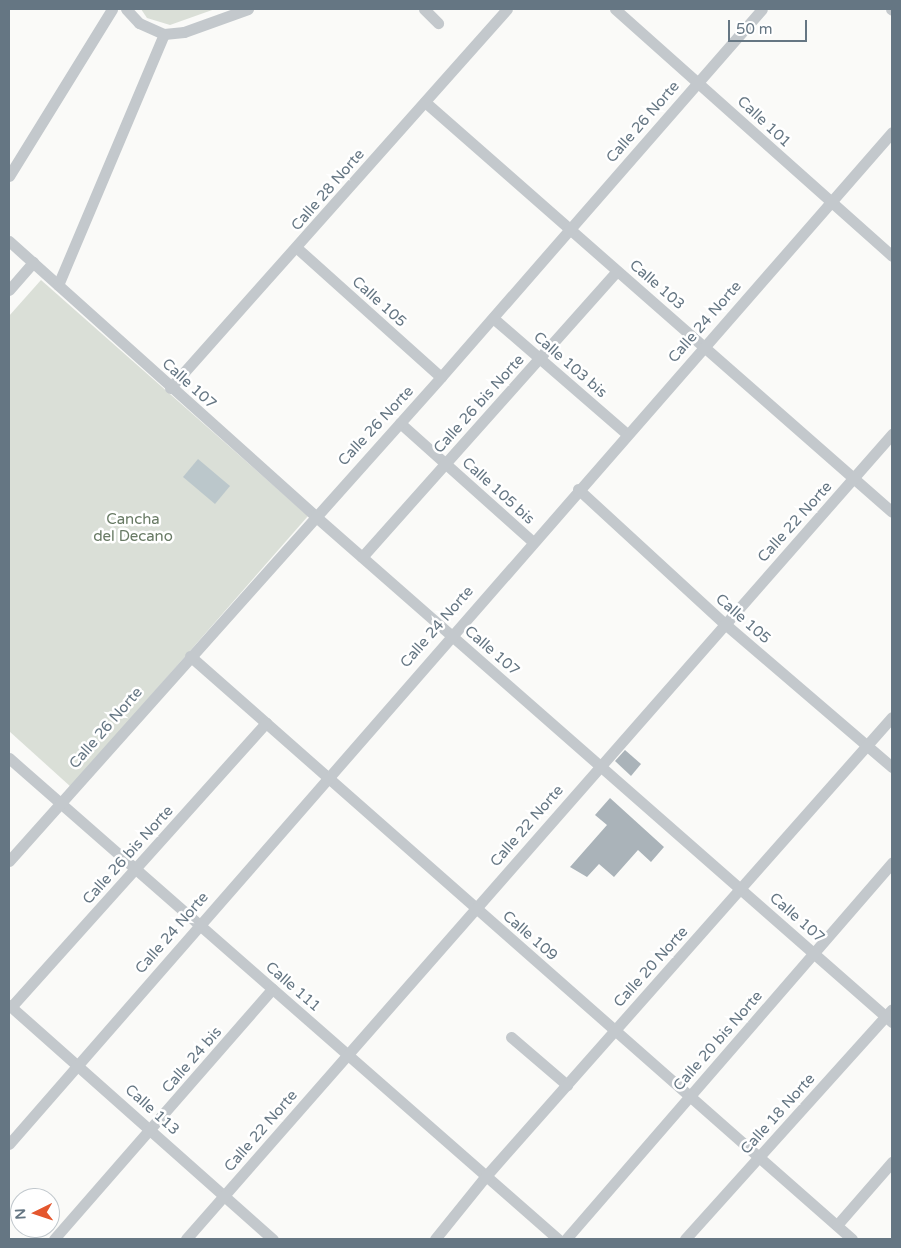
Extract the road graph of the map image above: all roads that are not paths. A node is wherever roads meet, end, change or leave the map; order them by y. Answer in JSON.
{"nodes":[{"id":1,"x":112,"y":9,"type":"edge"},
{"id":2,"x":126,"y":9,"type":"edge"},
{"id":3,"x":248,"y":9,"type":"edge"},
{"id":4,"x":424,"y":9,"type":"edge"},
{"id":5,"x":507,"y":9,"type":"edge"},
{"id":6,"x":615,"y":9,"type":"edge"},
{"id":7,"x":762,"y":9,"type":"edge"},
{"id":8,"x":438,"y":24,"type":"dead end"},
{"id":9,"x":164,"y":34,"type":"junction"},
{"id":10,"x":698,"y":82,"type":"junction"},
{"id":11,"x":425,"y":102,"type":"junction"},
{"id":12,"x":892,"y":132,"type":"edge"},
{"id":13,"x":9,"y":176,"type":"edge"},
{"id":14,"x":830,"y":203,"type":"junction"},
{"id":15,"x":570,"y":229,"type":"junction"},
{"id":16,"x":9,"y":241,"type":"edge"},
{"id":17,"x":297,"y":248,"type":"junction"},
{"id":18,"x":892,"y":256,"type":"edge"},
{"id":19,"x":33,"y":262,"type":"junction"},
{"id":20,"x":617,"y":271,"type":"junction"},
{"id":21,"x":58,"y":285,"type":"junction"},
{"id":22,"x":9,"y":290,"type":"edge"},
{"id":23,"x":493,"y":318,"type":"junction"},
{"id":24,"x":704,"y":346,"type":"junction"},
{"id":25,"x":540,"y":359,"type":"junction"},
{"id":26,"x":441,"y":377,"type":"junction"},
{"id":27,"x":170,"y":388,"type":"junction"},
{"id":28,"x":400,"y":423,"type":"junction"},
{"id":29,"x":627,"y":434,"type":"junction"},
{"id":30,"x":892,"y":434,"type":"edge"},
{"id":31,"x":446,"y":464,"type":"junction"},
{"id":32,"x":854,"y":478,"type":"junction"},
{"id":33,"x":578,"y":489,"type":"junction"},
{"id":34,"x":892,"y":512,"type":"edge"},
{"id":35,"x":314,"y":515,"type":"junction"},
{"id":36,"x":532,"y":541,"type":"junction"},
{"id":37,"x":362,"y":558,"type":"junction"},
{"id":38,"x":725,"y":624,"type":"junction"},
{"id":39,"x":450,"y":635,"type":"junction"},
{"id":40,"x":190,"y":656,"type":"junction"},
{"id":41,"x":892,"y":717,"type":"edge"},
{"id":42,"x":266,"y":723,"type":"junction"},
{"id":43,"x":868,"y":745,"type":"junction"},
{"id":44,"x":9,"y":758,"type":"edge"},
{"id":45,"x":600,"y":764,"type":"junction"},
{"id":46,"x":892,"y":767,"type":"edge"},
{"id":47,"x":326,"y":776,"type":"junction"},
{"id":48,"x":60,"y":803,"type":"junction"},
{"id":49,"x":13,"y":847,"type":"edge"},
{"id":50,"x":9,"y":861,"type":"edge"},
{"id":51,"x":892,"y":862,"type":"edge"},
{"id":52,"x":136,"y":869,"type":"junction"},
{"id":53,"x":742,"y":889,"type":"junction"},
{"id":54,"x":475,"y":909,"type":"junction"},
{"id":55,"x":200,"y":925,"type":"junction"},
{"id":56,"x":814,"y":953,"type":"junction"},
{"id":57,"x":272,"y":990,"type":"junction"},
{"id":58,"x":10,"y":1006,"type":"edge"},
{"id":59,"x":890,"y":1016,"type":"edge"},
{"id":60,"x":616,"y":1029,"type":"junction"},
{"id":61,"x":511,"y":1036,"type":"dead end"},
{"id":62,"x":348,"y":1054,"type":"junction"},
{"id":63,"x":77,"y":1062,"type":"junction"},
{"id":64,"x":567,"y":1085,"type":"junction"},
{"id":65,"x":692,"y":1094,"type":"junction"},
{"id":66,"x":152,"y":1130,"type":"junction"},
{"id":67,"x":9,"y":1144,"type":"edge"},
{"id":68,"x":759,"y":1157,"type":"junction"},
{"id":69,"x":892,"y":1162,"type":"edge"},
{"id":70,"x":485,"y":1177,"type":"junction"},
{"id":71,"x":224,"y":1196,"type":"junction"},
{"id":72,"x":837,"y":1225,"type":"junction"},
{"id":73,"x":54,"y":1239,"type":"edge"},
{"id":74,"x":186,"y":1239,"type":"edge"},
{"id":75,"x":273,"y":1239,"type":"edge"},
{"id":76,"x":435,"y":1239,"type":"edge"},
{"id":77,"x":558,"y":1239,"type":"edge"},
{"id":78,"x":566,"y":1239,"type":"edge"},
{"id":79,"x":685,"y":1239,"type":"edge"},
{"id":80,"x":852,"y":1239,"type":"edge"}],
"edges":[{"from":1,"to":13,"type":"street"},
{"from":2,"to":9,"type":"street"},
{"from":3,"to":9,"type":"street"},
{"from":4,"to":8,"type":"street"},
{"from":5,"to":11,"type":"street","name":"Calle 28 Norte"},
{"from":6,"to":10,"type":"street","name":"Calle 101"},
{"from":7,"to":10,"type":"street","name":"Calle 26 Norte"},
{"from":9,"to":21,"type":"street"},
{"from":10,"to":14,"type":"street","name":"Calle 101"},
{"from":10,"to":15,"type":"street","name":"Calle 26 Norte"},
{"from":11,"to":15,"type":"street","name":"Calle 103"},
{"from":11,"to":17,"type":"street","name":"Calle 28 Norte"},
{"from":12,"to":14,"type":"street","name":"Calle 24 Norte"},
{"from":14,"to":18,"type":"street","name":"Calle 101"},
{"from":14,"to":24,"type":"street","name":"Calle 24 Norte"},
{"from":15,"to":20,"type":"street","name":"Calle 103"},
{"from":15,"to":23,"type":"street","name":"Calle 26 Norte"},
{"from":16,"to":19,"type":"street","name":"Calle 107"},
{"from":17,"to":26,"type":"street","name":"Calle 105"},
{"from":17,"to":27,"type":"street","name":"Calle 28 Norte"},
{"from":19,"to":21,"type":"street","name":"Calle 107"},
{"from":19,"to":22,"type":"street"},
{"from":20,"to":24,"type":"street","name":"Calle 103"},
{"from":20,"to":25,"type":"street","name":"Calle 26 bis Norte"},
{"from":21,"to":27,"type":"street","name":"Calle 107"},
{"from":23,"to":25,"type":"street","name":"Calle 103 bis"},
{"from":23,"to":26,"type":"street","name":"Calle 26 Norte"},
{"from":24,"to":29,"type":"street","name":"Calle 24 Norte"},
{"from":24,"to":32,"type":"street","name":"Calle 103"},
{"from":25,"to":29,"type":"street","name":"Calle 103 bis"},
{"from":25,"to":31,"type":"street","name":"Calle 26 bis Norte"},
{"from":26,"to":28,"type":"street","name":"Calle 26 Norte"},
{"from":27,"to":35,"type":"street","name":"Calle 107"},
{"from":28,"to":31,"type":"street","name":"Calle 105 bis"},
{"from":28,"to":35,"type":"street","name":"Calle 26 Norte"},
{"from":29,"to":33,"type":"street","name":"Calle 24 Norte"},
{"from":30,"to":32,"type":"street","name":"Calle 22 Norte"},
{"from":31,"to":36,"type":"street","name":"Calle 105 bis"},
{"from":31,"to":37,"type":"street","name":"Calle 26 bis Norte"},
{"from":32,"to":34,"type":"street","name":"Calle 103"},
{"from":32,"to":38,"type":"street","name":"Calle 22 Norte"},
{"from":33,"to":36,"type":"street","name":"Calle 24 Norte"},
{"from":33,"to":38,"type":"street","name":"Calle 105"},
{"from":35,"to":37,"type":"street","name":"Calle 107"},
{"from":35,"to":40,"type":"street","name":"Calle 26 Norte"},
{"from":36,"to":39,"type":"street","name":"Calle 24 Norte"},
{"from":37,"to":39,"type":"street","name":"Calle 107"},
{"from":38,"to":43,"type":"street","name":"Calle 105"},
{"from":38,"to":45,"type":"street","name":"Calle 22 Norte"},
{"from":39,"to":45,"type":"street","name":"Calle 107"},
{"from":39,"to":47,"type":"street","name":"Calle 24 Norte"},
{"from":40,"to":42,"type":"street","name":"Calle 109"},
{"from":40,"to":48,"type":"street","name":"Calle 26 Norte"},
{"from":41,"to":43,"type":"street","name":"Calle 20 Norte"},
{"from":42,"to":47,"type":"street","name":"Calle 109"},
{"from":42,"to":52,"type":"street","name":"Calle 26 bis Norte"},
{"from":43,"to":46,"type":"street","name":"Calle 105"},
{"from":43,"to":53,"type":"street","name":"Calle 20 Norte"},
{"from":44,"to":48,"type":"street","name":"Calle 111"},
{"from":45,"to":53,"type":"street","name":"Calle 107"},
{"from":45,"to":54,"type":"street","name":"Calle 22 Norte"},
{"from":47,"to":54,"type":"street","name":"Calle 109"},
{"from":47,"to":55,"type":"street","name":"Calle 24 Norte"},
{"from":48,"to":49,"type":"street","name":"Calle 26 Norte"},
{"from":48,"to":52,"type":"street","name":"Calle 111"},
{"from":49,"to":50,"type":"street","name":"Calle 26 Norte"},
{"from":51,"to":56,"type":"street","name":"Calle 20 bis Norte"},
{"from":52,"to":55,"type":"street","name":"Calle 111"},
{"from":52,"to":58,"type":"street","name":"Calle 26 bis Norte"},
{"from":53,"to":56,"type":"street","name":"Calle 107"},
{"from":53,"to":60,"type":"street","name":"Calle 20 Norte"},
{"from":54,"to":60,"type":"street","name":"Calle 109"},
{"from":54,"to":62,"type":"street","name":"Calle 22 Norte"},
{"from":55,"to":57,"type":"street","name":"Calle 111"},
{"from":55,"to":63,"type":"street","name":"Calle 24 Norte"},
{"from":56,"to":59,"type":"street","name":"Calle 107"},
{"from":56,"to":65,"type":"street","name":"Calle 20 bis Norte"},
{"from":57,"to":62,"type":"street","name":"Calle 111"},
{"from":57,"to":66,"type":"street","name":"Calle 24 bis"},
{"from":58,"to":63,"type":"street","name":"Calle 113"},
{"from":59,"to":68,"type":"street","name":"Calle 18 Norte"},
{"from":60,"to":64,"type":"street","name":"Calle 20 Norte"},
{"from":60,"to":65,"type":"street","name":"Calle 109"},
{"from":61,"to":64,"type":"street"},
{"from":62,"to":70,"type":"street","name":"Calle 111"},
{"from":62,"to":71,"type":"street","name":"Calle 22 Norte"},
{"from":63,"to":66,"type":"street","name":"Calle 113"},
{"from":63,"to":67,"type":"street","name":"Calle 24 Norte"},
{"from":64,"to":70,"type":"street","name":"Calle 20 Norte"},
{"from":65,"to":68,"type":"street","name":"Calle 109"},
{"from":65,"to":78,"type":"street","name":"Calle 20 bis Norte"},
{"from":66,"to":71,"type":"street","name":"Calle 113"},
{"from":66,"to":73,"type":"street","name":"Calle 24 bis"},
{"from":68,"to":72,"type":"street","name":"Calle 109"},
{"from":68,"to":79,"type":"street","name":"Calle 18 Norte"},
{"from":69,"to":72,"type":"street"},
{"from":70,"to":76,"type":"street","name":"Calle 20 Norte"},
{"from":70,"to":77,"type":"street","name":"Calle 111"},
{"from":71,"to":74,"type":"street","name":"Calle 22 Norte"},
{"from":71,"to":75,"type":"street","name":"Calle 113"},
{"from":72,"to":80,"type":"street","name":"Calle 109"}]}
